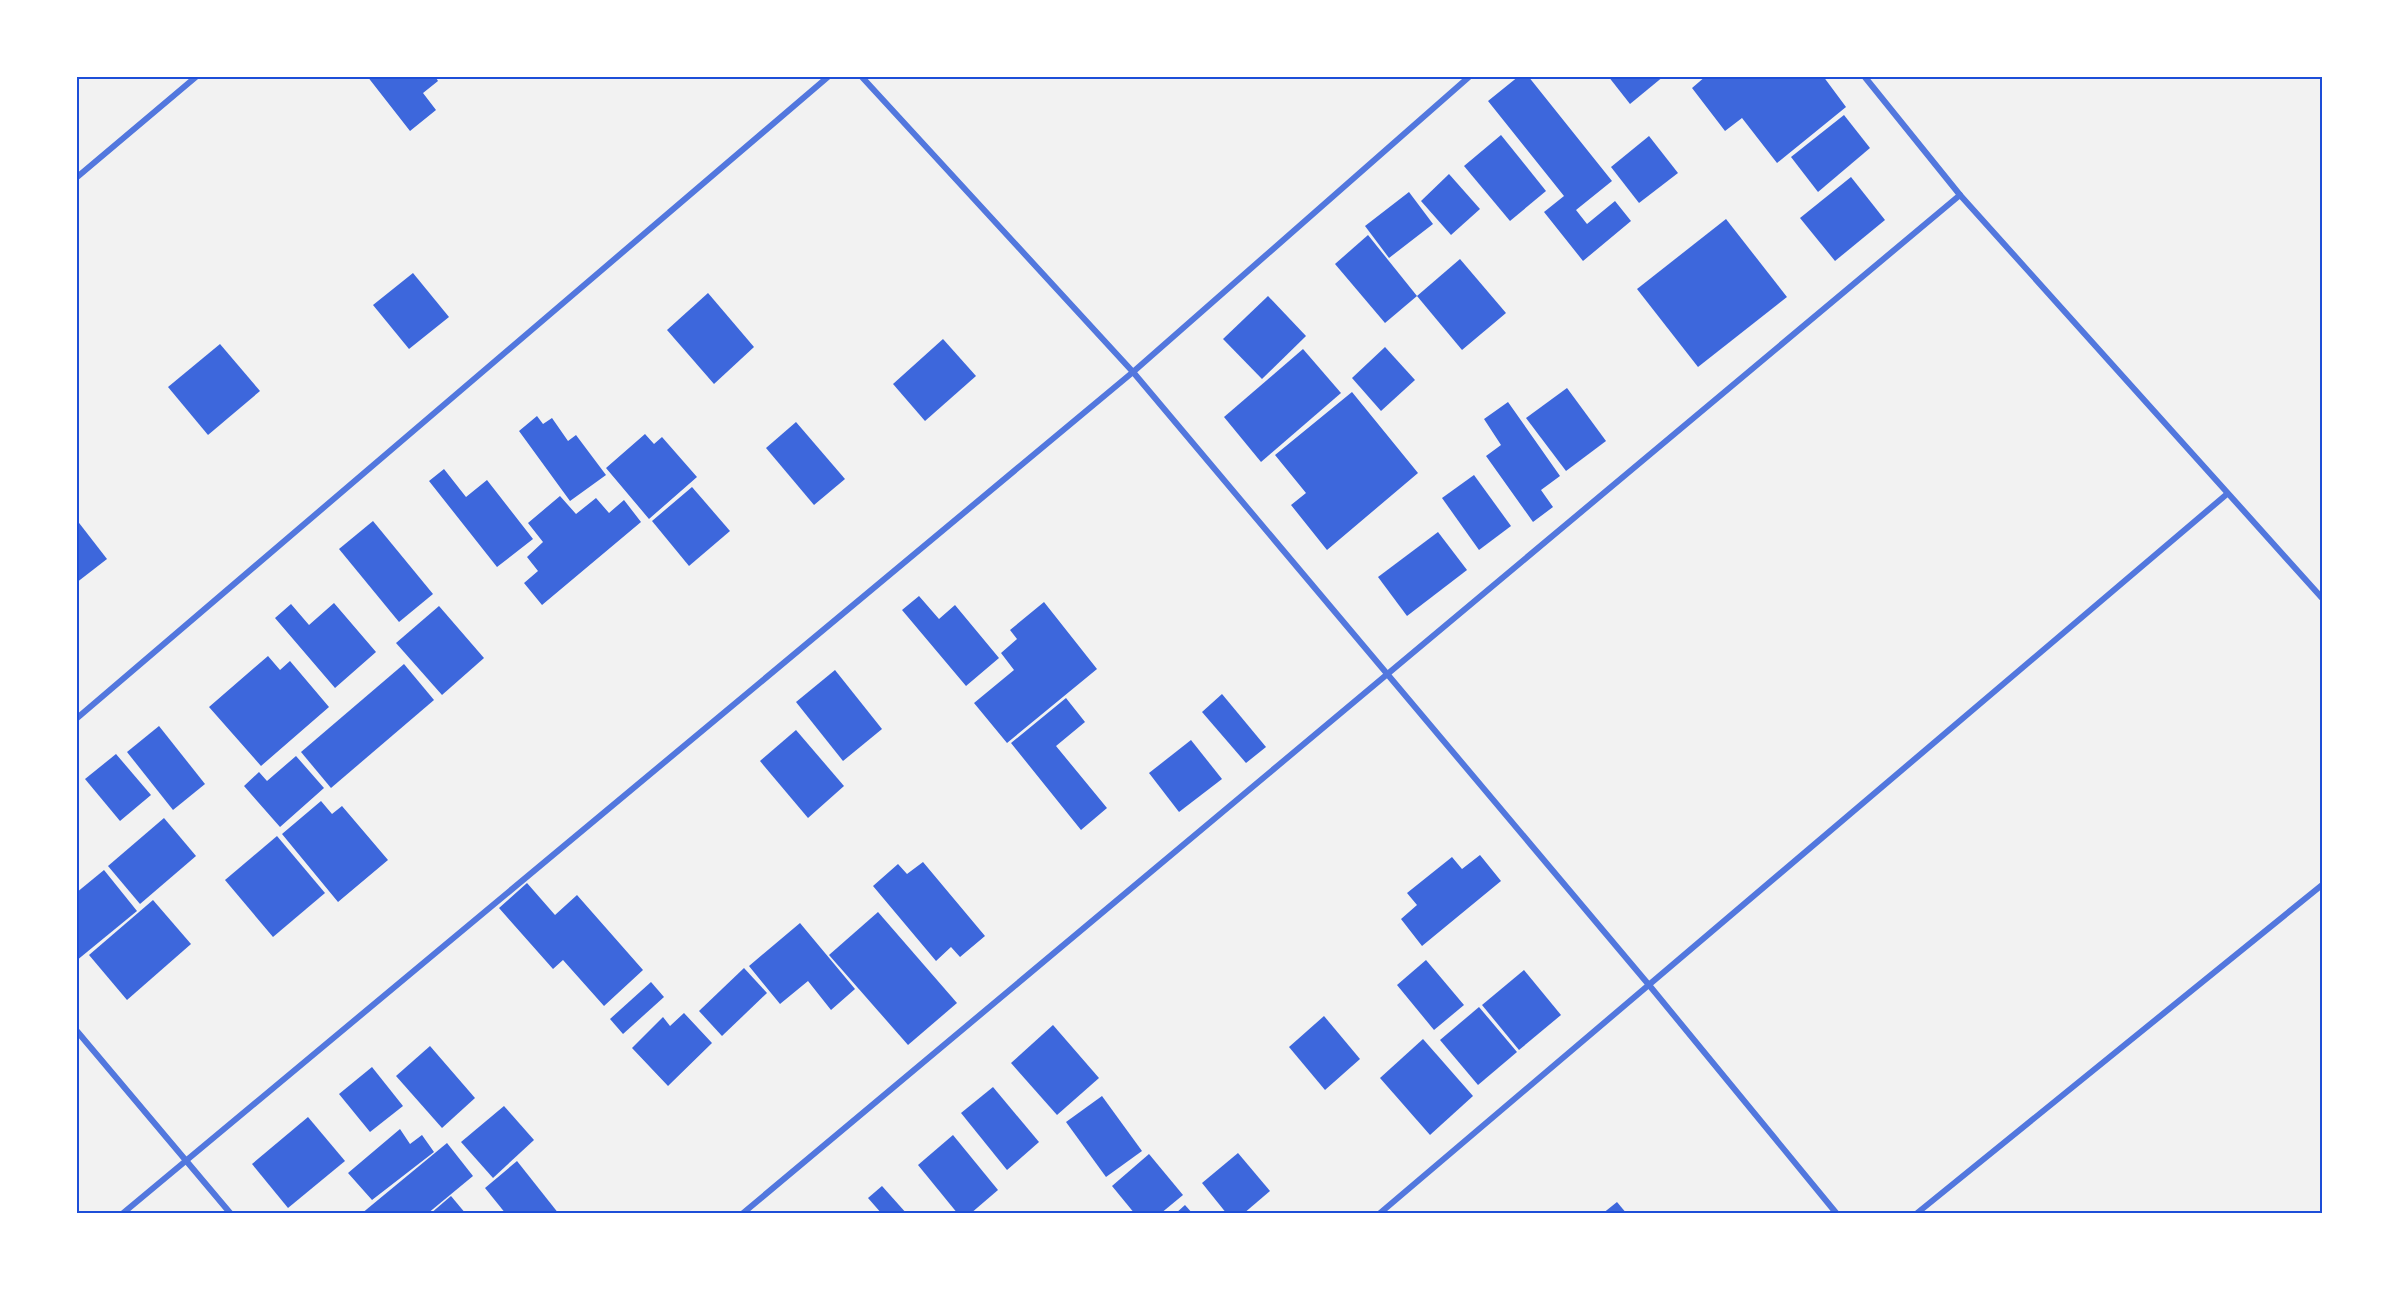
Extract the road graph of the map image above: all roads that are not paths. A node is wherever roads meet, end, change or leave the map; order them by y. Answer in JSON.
{"nodes":[{"id":1,"x":197,"y":76,"type":"edge"},
{"id":2,"x":829,"y":76,"type":"edge"},
{"id":3,"x":861,"y":76,"type":"edge"},
{"id":4,"x":1470,"y":76,"type":"edge"},
{"id":5,"x":1864,"y":76,"type":"edge"},
{"id":6,"x":76,"y":178,"type":"edge"},
{"id":7,"x":1960,"y":195,"type":"junction"},
{"id":8,"x":1133,"y":372,"type":"junction"},
{"id":9,"x":2228,"y":494,"type":"junction"},
{"id":10,"x":2322,"y":598,"type":"edge"},
{"id":11,"x":1387,"y":675,"type":"junction"},
{"id":12,"x":76,"y":719,"type":"edge"},
{"id":13,"x":2322,"y":885,"type":"edge"},
{"id":14,"x":1649,"y":985,"type":"junction"},
{"id":15,"x":76,"y":1030,"type":"edge"},
{"id":16,"x":186,"y":1158,"type":"junction"},
{"id":17,"x":122,"y":1214,"type":"edge"},
{"id":18,"x":231,"y":1214,"type":"edge"},
{"id":19,"x":742,"y":1214,"type":"edge"},
{"id":20,"x":1379,"y":1214,"type":"edge"},
{"id":21,"x":1838,"y":1214,"type":"edge"},
{"id":22,"x":1916,"y":1214,"type":"edge"}],
"edges":[{"from":1,"to":6,"type":"street"},
{"from":2,"to":12,"type":"street"},
{"from":3,"to":8,"type":"street"},
{"from":4,"to":8,"type":"street"},
{"from":5,"to":7,"type":"street"},
{"from":7,"to":9,"type":"street"},
{"from":7,"to":11,"type":"street"},
{"from":8,"to":11,"type":"street"},
{"from":8,"to":16,"type":"street"},
{"from":9,"to":10,"type":"street"},
{"from":9,"to":14,"type":"street"},
{"from":11,"to":14,"type":"street"},
{"from":11,"to":19,"type":"street"},
{"from":13,"to":22,"type":"street"},
{"from":14,"to":20,"type":"street"},
{"from":14,"to":21,"type":"street"},
{"from":15,"to":16,"type":"street"},
{"from":16,"to":17,"type":"street"},
{"from":16,"to":18,"type":"street"}]}
